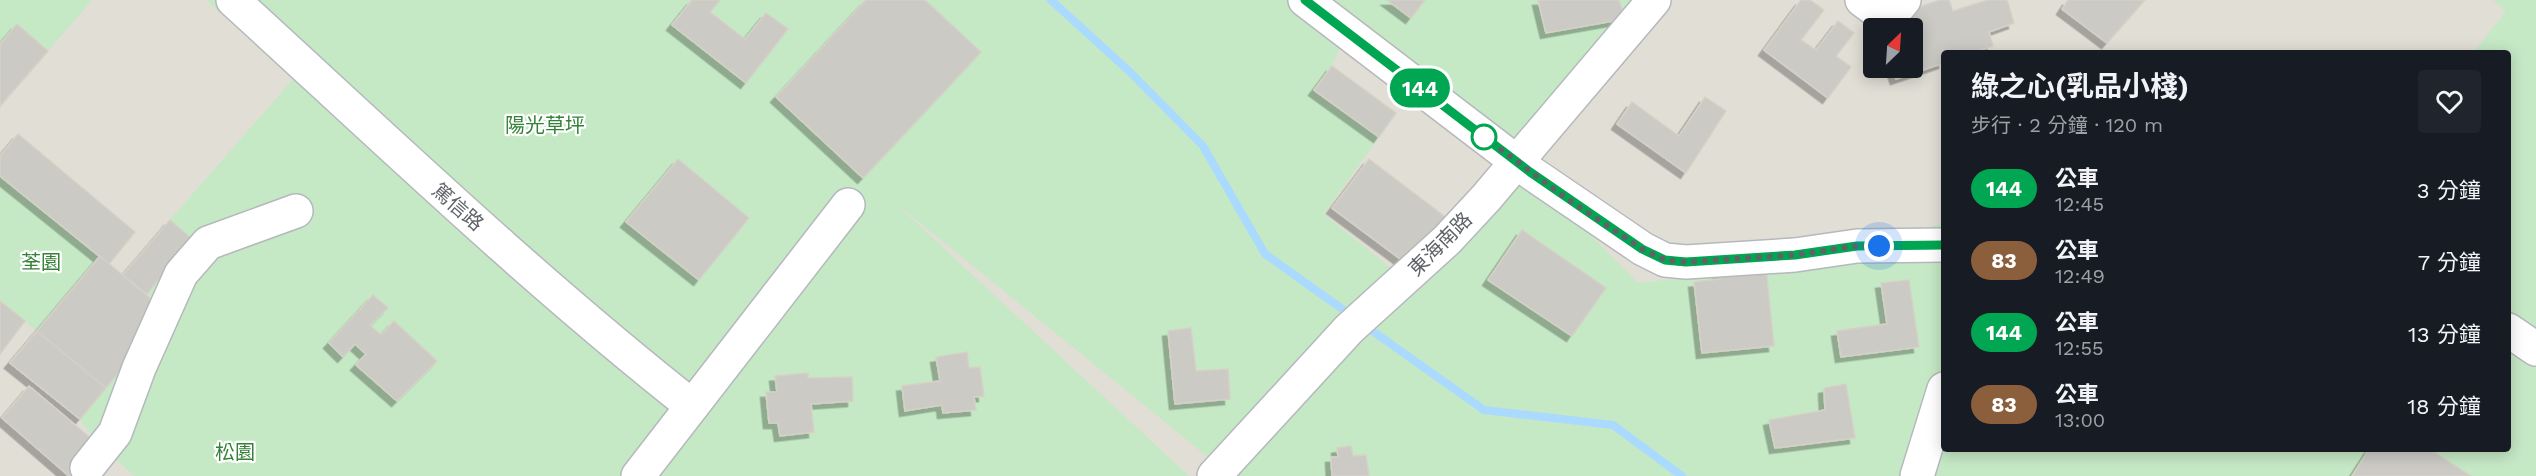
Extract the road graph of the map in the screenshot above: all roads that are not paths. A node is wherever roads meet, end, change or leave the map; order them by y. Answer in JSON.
{"nodes":[{"id":1,"x":233,"y":0,"type":"edge"},
{"id":2,"x":1305,"y":0,"type":"edge"},
{"id":3,"x":1654,"y":0,"type":"edge"},
{"id":4,"x":1862,"y":0,"type":"edge"},
{"id":5,"x":1904,"y":0,"type":"edge"},
{"id":6,"x":1517,"y":162,"type":"junction"},
{"id":7,"x":848,"y":205,"type":"dead end"},
{"id":8,"x":296,"y":211,"type":"dead end"},
{"id":9,"x":1941,"y":245,"type":"edge"},
{"id":10,"x":2511,"y":332,"type":"edge"},
{"id":11,"x":2536,"y":349,"type":"edge"},
{"id":12,"x":1941,"y":399,"type":"edge"},
{"id":13,"x":692,"y":406,"type":"junction"},
{"id":14,"x":87,"y":468,"type":"dead end"},
{"id":15,"x":638,"y":476,"type":"edge"},
{"id":16,"x":1214,"y":476,"type":"edge"},
{"id":17,"x":1917,"y":476,"type":"edge"}],
"edges":[{"from":1,"to":13,"type":"street","name":"篤信路"},
{"from":2,"to":6,"type":"street"},
{"from":3,"to":6,"type":"street","name":"東海南路"},
{"from":4,"to":5,"type":"street"},
{"from":6,"to":9,"type":"street"},
{"from":6,"to":16,"type":"street","name":"東海南路"},
{"from":7,"to":13,"type":"street"},
{"from":8,"to":14,"type":"street"},
{"from":10,"to":11,"type":"street"},
{"from":12,"to":17,"type":"street"},
{"from":13,"to":15,"type":"street"}]}
